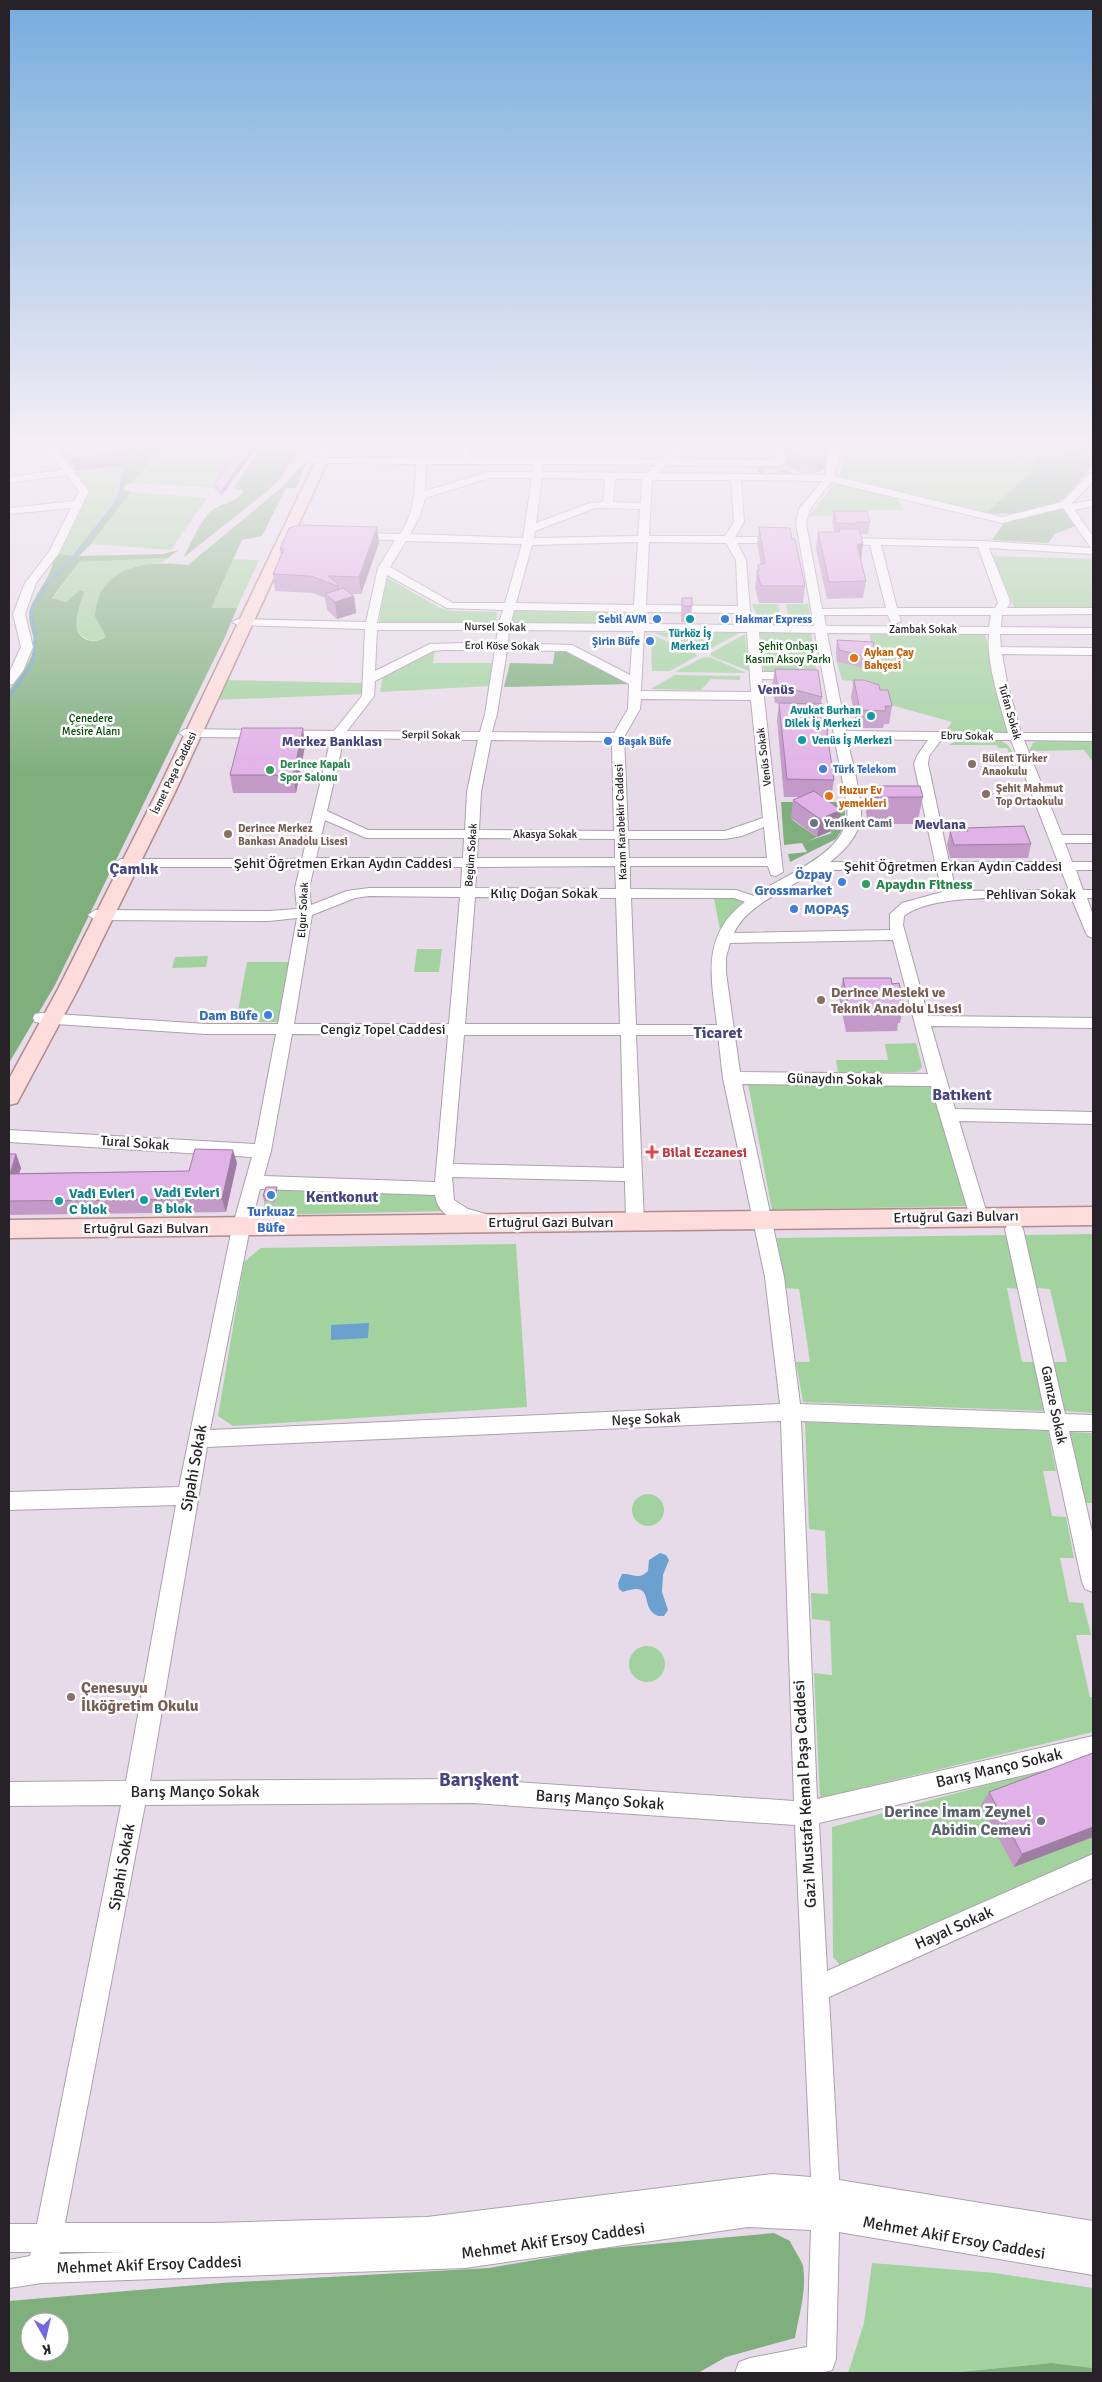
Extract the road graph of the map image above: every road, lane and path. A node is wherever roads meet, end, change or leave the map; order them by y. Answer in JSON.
{"nodes":[{"id":1,"x":53,"y":554,"type":"edge"},
{"id":2,"x":279,"y":554,"type":"edge"},
{"id":3,"x":391,"y":554,"type":"edge"},
{"id":4,"x":525,"y":554,"type":"edge"},
{"id":5,"x":642,"y":554,"type":"edge"},
{"id":6,"x":738,"y":554,"type":"edge"},
{"id":7,"x":811,"y":554,"type":"edge"},
{"id":8,"x":878,"y":554,"type":"edge"},
{"id":9,"x":986,"y":554,"type":"edge"},
{"id":10,"x":383,"y":568,"type":"junction"},
{"id":11,"x":509,"y":608,"type":"junction"},
{"id":12,"x":639,"y":610,"type":"junction"},
{"id":13,"x":744,"y":610,"type":"junction"},
{"id":14,"x":14,"y":611,"type":"edge"},
{"id":15,"x":893,"y":611,"type":"junction"},
{"id":16,"x":998,"y":611,"type":"junction"},
{"id":17,"x":1093,"y":611,"type":"edge"},
{"id":18,"x":817,"y":612,"type":"junction"},
{"id":19,"x":241,"y":622,"type":"junction"},
{"id":20,"x":371,"y":626,"type":"junction"},
{"id":21,"x":504,"y":627,"type":"junction"},
{"id":22,"x":638,"y":628,"type":"junction"},
{"id":23,"x":753,"y":628,"type":"junction"},
{"id":24,"x":820,"y":628,"type":"junction"},
{"id":25,"x":896,"y":629,"type":"junction"},
{"id":26,"x":995,"y":629,"type":"junction"},
{"id":27,"x":1093,"y":631,"type":"edge"},
{"id":28,"x":502,"y":646,"type":"junction"},
{"id":29,"x":995,"y":650,"type":"junction"},
{"id":30,"x":1093,"y":651,"type":"edge"},
{"id":31,"x":756,"y":675,"type":"junction"},
{"id":32,"x":819,"y":676,"type":"junction"},
{"id":33,"x":368,"y":679,"type":"junction"},
{"id":34,"x":9,"y":681,"type":"edge"},
{"id":35,"x":636,"y":689,"type":"junction"},
{"id":36,"x":757,"y":696,"type":"junction"},
{"id":37,"x":189,"y":733,"type":"junction"},
{"id":38,"x":339,"y":733,"type":"junction"},
{"id":39,"x":840,"y":735,"type":"junction"},
{"id":40,"x":485,"y":736,"type":"junction"},
{"id":41,"x":937,"y":736,"type":"junction"},
{"id":42,"x":618,"y":737,"type":"junction"},
{"id":43,"x":1016,"y":737,"type":"junction"},
{"id":44,"x":1093,"y":737,"type":"edge"},
{"id":45,"x":321,"y":813,"type":"junction"},
{"id":46,"x":771,"y":820,"type":"junction"},
{"id":47,"x":473,"y":834,"type":"junction"},
{"id":48,"x":621,"y":834,"type":"junction"},
{"id":49,"x":1056,"y":839,"type":"junction"},
{"id":50,"x":1093,"y":839,"type":"edge"},
{"id":51,"x":776,"y":862,"type":"junction"},
{"id":52,"x":126,"y":863,"type":"junction"},
{"id":53,"x":471,"y":863,"type":"junction"},
{"id":54,"x":622,"y":863,"type":"junction"},
{"id":55,"x":308,"y":864,"type":"junction"},
{"id":56,"x":813,"y":866,"type":"junction"},
{"id":57,"x":1066,"y":866,"type":"junction"},
{"id":58,"x":1093,"y":866,"type":"edge"},
{"id":59,"x":943,"y":867,"type":"junction"},
{"id":60,"x":777,"y":885,"type":"junction"},
{"id":61,"x":468,"y":893,"type":"junction"},
{"id":62,"x":623,"y":894,"type":"junction"},
{"id":63,"x":1086,"y":894,"type":"edge"},
{"id":64,"x":950,"y":895,"type":"junction"},
{"id":65,"x":755,"y":902,"type":"junction"},
{"id":66,"x":305,"y":914,"type":"junction"},
{"id":67,"x":100,"y":915,"type":"junction"},
{"id":68,"x":1093,"y":933,"type":"edge"},
{"id":69,"x":899,"y":935,"type":"junction"},
{"id":70,"x":724,"y":938,"type":"junction"},
{"id":71,"x":47,"y":1018,"type":"junction"},
{"id":72,"x":922,"y":1021,"type":"junction"},
{"id":73,"x":1093,"y":1023,"type":"edge"},
{"id":74,"x":284,"y":1029,"type":"junction"},
{"id":75,"x":456,"y":1029,"type":"junction"},
{"id":76,"x":628,"y":1030,"type":"junction"},
{"id":77,"x":725,"y":1030,"type":"junction"},
{"id":78,"x":9,"y":1074,"type":"edge"},
{"id":79,"x":731,"y":1078,"type":"junction"},
{"id":80,"x":938,"y":1080,"type":"junction"},
{"id":81,"x":9,"y":1098,"type":"edge"},
{"id":82,"x":948,"y":1114,"type":"junction"},
{"id":83,"x":1093,"y":1118,"type":"edge"},
{"id":84,"x":9,"y":1136,"type":"edge"},
{"id":85,"x":262,"y":1151,"type":"junction"},
{"id":86,"x":444,"y":1170,"type":"junction"},
{"id":87,"x":633,"y":1175,"type":"junction"},
{"id":88,"x":254,"y":1182,"type":"junction"},
{"id":89,"x":443,"y":1189,"type":"junction"},
{"id":90,"x":1093,"y":1216,"type":"edge"},
{"id":91,"x":979,"y":1217,"type":"junction"},
{"id":92,"x":493,"y":1222,"type":"junction"},
{"id":93,"x":635,"y":1222,"type":"junction"},
{"id":94,"x":764,"y":1226,"type":"junction"},
{"id":95,"x":1093,"y":1228,"type":"edge"},
{"id":96,"x":1014,"y":1229,"type":"junction"},
{"id":97,"x":9,"y":1230,"type":"edge"},
{"id":98,"x":240,"y":1232,"type":"junction"},
{"id":99,"x":9,"y":1240,"type":"edge"},
{"id":100,"x":791,"y":1412,"type":"junction"},
{"id":101,"x":1057,"y":1421,"type":"junction"},
{"id":102,"x":1093,"y":1422,"type":"edge"},
{"id":103,"x":198,"y":1439,"type":"junction"},
{"id":104,"x":188,"y":1496,"type":"junction"},
{"id":105,"x":9,"y":1501,"type":"edge"},
{"id":106,"x":1093,"y":1582,"type":"edge"},
{"id":107,"x":1093,"y":1747,"type":"edge"},
{"id":108,"x":136,"y":1792,"type":"junction"},
{"id":109,"x":9,"y":1794,"type":"edge"},
{"id":110,"x":806,"y":1814,"type":"junction"},
{"id":111,"x":1093,"y":1866,"type":"edge"},
{"id":112,"x":814,"y":1990,"type":"junction"},
{"id":113,"x":825,"y":2204,"type":"junction"},
{"id":114,"x":1093,"y":2235,"type":"edge"},
{"id":115,"x":9,"y":2238,"type":"edge"},
{"id":116,"x":49,"y":2238,"type":"junction"},
{"id":117,"x":1093,"y":2261,"type":"edge"},
{"id":118,"x":42,"y":2269,"type":"junction"},
{"id":119,"x":9,"y":2274,"type":"edge"},
{"id":120,"x":750,"y":2373,"type":"edge"}],
"edges":[{"from":1,"to":14,"type":"street"},
{"from":2,"to":19,"type":"main road","name":"İsmet Paşa Caddesi"},
{"from":3,"to":10,"type":"street","name":"Elgur Sokak"},
{"from":4,"to":11,"type":"street","name":"Begüm Sokak"},
{"from":5,"to":12,"type":"street"},
{"from":6,"to":13,"type":"street"},
{"from":7,"to":18,"type":"street","name":"Gazi Mustafa Kemal Paşa Caddesi"},
{"from":8,"to":15,"type":"street"},
{"from":9,"to":16,"type":"street","name":"Tufan Sokak"},
{"from":10,"to":11,"type":"street"},
{"from":10,"to":20,"type":"street","name":"Elgur Sokak"},
{"from":11,"to":12,"type":"street"},
{"from":11,"to":21,"type":"street","name":"Begüm Sokak"},
{"from":12,"to":13,"type":"street"},
{"from":12,"to":22,"type":"street"},
{"from":13,"to":23,"type":"street"},
{"from":14,"to":34,"type":"street"},
{"from":15,"to":16,"type":"street"},
{"from":15,"to":18,"type":"street"},
{"from":15,"to":25,"type":"street"},
{"from":16,"to":17,"type":"street"},
{"from":16,"to":26,"type":"street","name":"Tufan Sokak"},
{"from":18,"to":24,"type":"street","name":"Gazi Mustafa Kemal Paşa Caddesi"},
{"from":19,"to":20,"type":"street","name":"Nursel Sokak"},
{"from":19,"to":37,"type":"main road","name":"İsmet Paşa Caddesi"},
{"from":20,"to":21,"type":"street","name":"Nursel Sokak"},
{"from":20,"to":33,"type":"street","name":"Elgur Sokak"},
{"from":21,"to":22,"type":"street","name":"Nursel Sokak"},
{"from":21,"to":28,"type":"street","name":"Begüm Sokak"},
{"from":22,"to":23,"type":"street","name":"Nursel Sokak"},
{"from":22,"to":35,"type":"street"},
{"from":23,"to":24,"type":"street","name":"Zambak Sokak"},
{"from":23,"to":31,"type":"street","name":"Venüs Sokak"},
{"from":24,"to":25,"type":"street","name":"Zambak Sokak"},
{"from":24,"to":32,"type":"street","name":"Gazi Mustafa Kemal Paşa Caddesi"},
{"from":25,"to":26,"type":"street","name":"Zambak Sokak"},
{"from":26,"to":27,"type":"street","name":"Zambak Sokak"},
{"from":26,"to":29,"type":"street","name":"Tufan Sokak"},
{"from":28,"to":33,"type":"street","name":"Erol Köse Sokak"},
{"from":28,"to":35,"type":"street","name":"Erol Köse Sokak"},
{"from":28,"to":40,"type":"street","name":"Begüm Sokak"},
{"from":29,"to":30,"type":"street"},
{"from":29,"to":43,"type":"street","name":"Tufan Sokak"},
{"from":31,"to":32,"type":"street"},
{"from":31,"to":36,"type":"street","name":"Venüs Sokak"},
{"from":32,"to":39,"type":"street","name":"Gazi Mustafa Kemal Paşa Caddesi"},
{"from":33,"to":38,"type":"street","name":"Elgur Sokak"},
{"from":35,"to":36,"type":"street"},
{"from":35,"to":42,"type":"street"},
{"from":36,"to":46,"type":"street","name":"Venüs Sokak"},
{"from":37,"to":38,"type":"street","name":"Serpil Sokak"},
{"from":37,"to":52,"type":"main road","name":"İsmet Paşa Caddesi"},
{"from":38,"to":40,"type":"street","name":"Serpil Sokak"},
{"from":38,"to":45,"type":"street","name":"Elgur Sokak"},
{"from":39,"to":41,"type":"street","name":"Ebru Sokak"},
{"from":39,"to":56,"type":"street","name":"Gazi Mustafa Kemal Paşa Caddesi"},
{"from":40,"to":42,"type":"street","name":"Serpil Sokak"},
{"from":40,"to":47,"type":"street","name":"Begüm Sokak"},
{"from":41,"to":43,"type":"street","name":"Ebru Sokak"},
{"from":41,"to":59,"type":"street"},
{"from":42,"to":48,"type":"street","name":"Kazım Karabekir Caddesi"},
{"from":43,"to":44,"type":"street","name":"Ebru Sokak"},
{"from":43,"to":49,"type":"street","name":"Tufan Sokak"},
{"from":45,"to":47,"type":"street","name":"Akasya Sokak"},
{"from":45,"to":55,"type":"street","name":"Elgur Sokak"},
{"from":46,"to":48,"type":"street","name":"Akasya Sokak"},
{"from":46,"to":51,"type":"street","name":"Venüs Sokak"},
{"from":47,"to":48,"type":"street","name":"Akasya Sokak"},
{"from":47,"to":53,"type":"street","name":"Begüm Sokak"},
{"from":48,"to":54,"type":"street","name":"Kazım Karabekir Caddesi"},
{"from":49,"to":50,"type":"street"},
{"from":49,"to":57,"type":"street","name":"Tufan Sokak"},
{"from":51,"to":54,"type":"street","name":"Şehit Öğretmen Erkan Aydın Caddesi"},
{"from":51,"to":60,"type":"street","name":"Venüs Sokak"},
{"from":52,"to":55,"type":"street","name":"Şehit Öğretmen Erkan Aydın Caddesi"},
{"from":52,"to":67,"type":"main road","name":"İsmet Paşa Caddesi"},
{"from":53,"to":54,"type":"street","name":"Şehit Öğretmen Erkan Aydın Caddesi"},
{"from":53,"to":55,"type":"street","name":"Şehit Öğretmen Erkan Aydın Caddesi"},
{"from":53,"to":61,"type":"street","name":"Begüm Sokak"},
{"from":54,"to":62,"type":"street","name":"Kazım Karabekir Caddesi"},
{"from":55,"to":66,"type":"street","name":"Elgur Sokak"},
{"from":56,"to":59,"type":"street","name":"Şehit Öğretmen Erkan Aydın Caddesi"},
{"from":56,"to":60,"type":"street","name":"Gazi Mustafa Kemal Paşa Caddesi"},
{"from":57,"to":58,"type":"street","name":"Şehit Öğretmen Erkan Aydın Caddesi"},
{"from":57,"to":59,"type":"street","name":"Şehit Öğretmen Erkan Aydın Caddesi"},
{"from":57,"to":63,"type":"street","name":"Tufan Sokak"},
{"from":59,"to":64,"type":"street"},
{"from":60,"to":65,"type":"street","name":"Gazi Mustafa Kemal Paşa Caddesi"},
{"from":61,"to":62,"type":"street","name":"Kılıç Doğan Sokak"},
{"from":61,"to":66,"type":"street","name":"Kılıç Doğan Sokak"},
{"from":61,"to":75,"type":"street","name":"Begüm Sokak"},
{"from":62,"to":65,"type":"street","name":"Kılıç Doğan Sokak"},
{"from":62,"to":76,"type":"street","name":"Kazım Karabekir Caddesi"},
{"from":63,"to":64,"type":"street","name":"Pehlivan Sokak"},
{"from":63,"to":68,"type":"street","name":"Tufan Sokak"},
{"from":64,"to":69,"type":"street","name":"Pehlivan Sokak"},
{"from":65,"to":70,"type":"street","name":"Gazi Mustafa Kemal Paşa Caddesi"},
{"from":66,"to":67,"type":"street","name":"Kılıç Doğan Sokak"},
{"from":66,"to":74,"type":"street","name":"Elgur Sokak"},
{"from":67,"to":71,"type":"main road","name":"İsmet Paşa Caddesi"},
{"from":69,"to":70,"type":"street"},
{"from":69,"to":72,"type":"street","name":"Pehlivan Sokak"},
{"from":70,"to":77,"type":"street","name":"Gazi Mustafa Kemal Paşa Caddesi"},
{"from":71,"to":74,"type":"street","name":"Cengiz Topel Caddesi"},
{"from":71,"to":78,"type":"main road","name":"İsmet Paşa Caddesi"},
{"from":71,"to":81,"type":"main road","name":"İsmet Paşa Caddesi"},
{"from":72,"to":73,"type":"street"},
{"from":72,"to":80,"type":"street","name":"Pehlivan Sokak"},
{"from":74,"to":75,"type":"street","name":"Cengiz Topel Caddesi"},
{"from":74,"to":85,"type":"street","name":"Elgur Sokak"},
{"from":75,"to":76,"type":"street","name":"Cengiz Topel Caddesi"},
{"from":75,"to":86,"type":"street","name":"Begüm Sokak"},
{"from":76,"to":77,"type":"street","name":"Cengiz Topel Caddesi"},
{"from":76,"to":87,"type":"street","name":"Kazım Karabekir Caddesi"},
{"from":77,"to":79,"type":"street","name":"Gazi Mustafa Kemal Paşa Caddesi"},
{"from":79,"to":80,"type":"street","name":"Günaydın Sokak"},
{"from":79,"to":94,"type":"street","name":"Gazi Mustafa Kemal Paşa Caddesi"},
{"from":80,"to":82,"type":"street","name":"Pehlivan Sokak"},
{"from":82,"to":83,"type":"street"},
{"from":82,"to":91,"type":"street","name":"Pehlivan Sokak"},
{"from":84,"to":85,"type":"street","name":"Tural Sokak"},
{"from":85,"to":88,"type":"street","name":"Elgur Sokak"},
{"from":86,"to":87,"type":"street"},
{"from":86,"to":89,"type":"street","name":"Begüm Sokak"},
{"from":87,"to":93,"type":"street","name":"Kazım Karabekir Caddesi"},
{"from":88,"to":89,"type":"street"},
{"from":88,"to":98,"type":"street","name":"Sipahi Sokak"},
{"from":89,"to":92,"type":"street"},
{"from":90,"to":91,"type":"main road","name":"Ertuğrul Gazi Bulvarı"},
{"from":91,"to":94,"type":"main road","name":"Ertuğrul Gazi Bulvarı"},
{"from":92,"to":93,"type":"main road","name":"Ertuğrul Gazi Bulvarı"},
{"from":92,"to":98,"type":"main road","name":"Ertuğrul Gazi Bulvarı"},
{"from":93,"to":94,"type":"main road","name":"Ertuğrul Gazi Bulvarı"},
{"from":94,"to":96,"type":"main road","name":"Ertuğrul Gazi Bulvarı"},
{"from":94,"to":98,"type":"main road","name":"Ertuğrul Gazi Bulvarı"},
{"from":94,"to":100,"type":"street","name":"Gazi Mustafa Kemal Paşa Caddesi"},
{"from":95,"to":96,"type":"main road","name":"Ertuğrul Gazi Bulvarı"},
{"from":96,"to":101,"type":"street","name":"Gamze Sokak"},
{"from":97,"to":98,"type":"main road","name":"Ertuğrul Gazi Bulvarı"},
{"from":98,"to":99,"type":"main road","name":"Ertuğrul Gazi Bulvarı"},
{"from":98,"to":103,"type":"street","name":"Sipahi Sokak"},
{"from":100,"to":101,"type":"street","name":"Neşe Sokak"},
{"from":100,"to":103,"type":"street","name":"Neşe Sokak"},
{"from":100,"to":110,"type":"street","name":"Gazi Mustafa Kemal Paşa Caddesi"},
{"from":101,"to":102,"type":"street","name":"Neşe Sokak"},
{"from":101,"to":106,"type":"street","name":"Gamze Sokak"},
{"from":103,"to":104,"type":"street","name":"Sipahi Sokak"},
{"from":104,"to":105,"type":"street"},
{"from":104,"to":108,"type":"street","name":"Sipahi Sokak"},
{"from":107,"to":110,"type":"street","name":"Barış Manço Sokak"},
{"from":108,"to":109,"type":"street","name":"Barış Manço Sokak"},
{"from":108,"to":110,"type":"street","name":"Barış Manço Sokak"},
{"from":108,"to":116,"type":"street","name":"Sipahi Sokak"},
{"from":110,"to":112,"type":"street","name":"Gazi Mustafa Kemal Paşa Caddesi"},
{"from":111,"to":112,"type":"street","name":"Hayal Sokak"},
{"from":112,"to":113,"type":"street","name":"Gazi Mustafa Kemal Paşa Caddesi"},
{"from":113,"to":114,"type":"street","name":"Mehmet Akif Ersoy Caddesi"},
{"from":113,"to":116,"type":"street","name":"Mehmet Akif Ersoy Caddesi"},
{"from":113,"to":117,"type":"street","name":"Mehmet Akif Ersoy Caddesi"},
{"from":113,"to":118,"type":"street","name":"Mehmet Akif Ersoy Caddesi"},
{"from":113,"to":120,"type":"street","name":"Gazi Mustafa Kemal Paşa Caddesi"},
{"from":115,"to":116,"type":"street","name":"Mehmet Akif Ersoy Caddesi"},
{"from":116,"to":118,"type":"street","name":"Sipahi Sokak"},
{"from":118,"to":119,"type":"street","name":"Mehmet Akif Ersoy Caddesi"}]}
